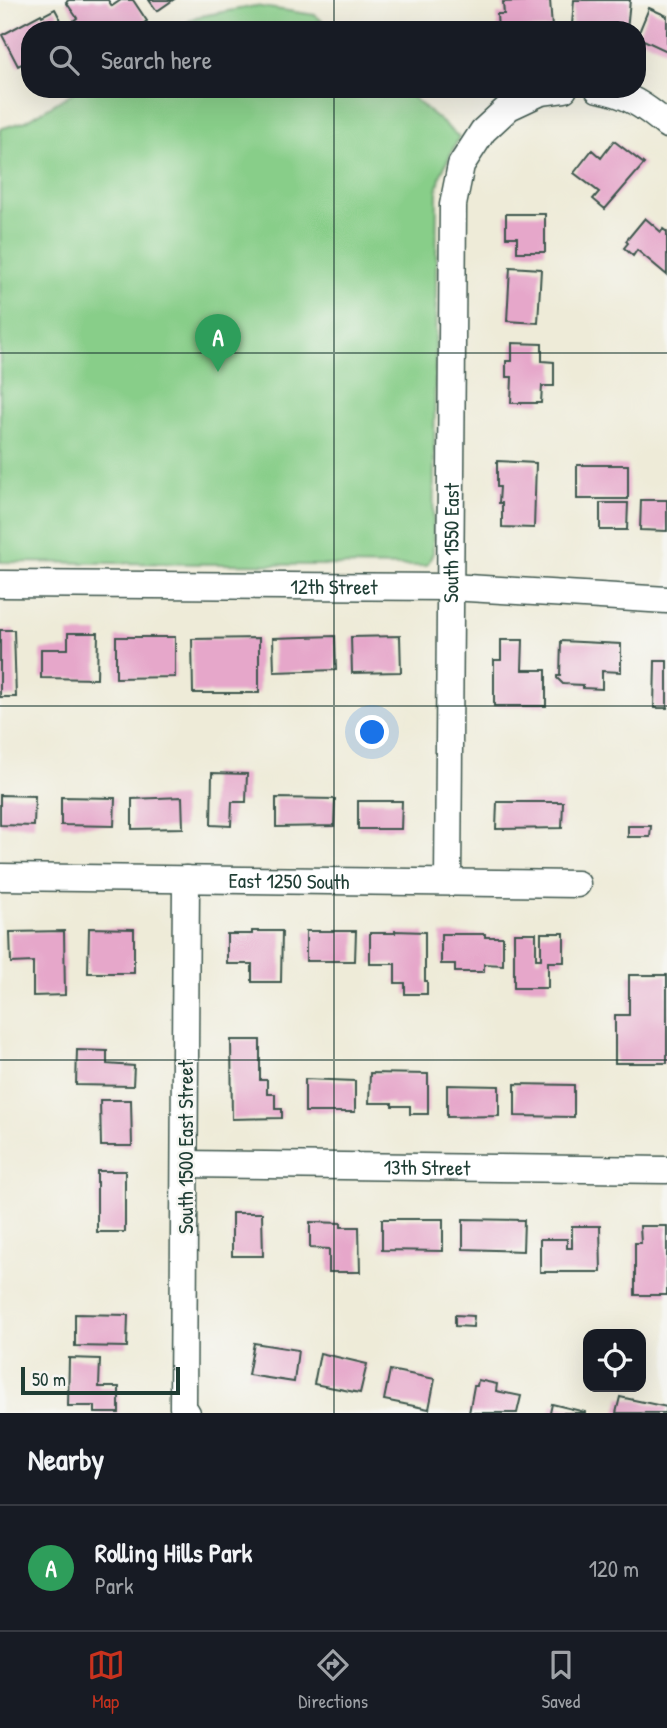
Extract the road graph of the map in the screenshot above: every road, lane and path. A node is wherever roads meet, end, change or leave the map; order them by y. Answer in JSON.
{"nodes":[{"id":1,"x":528,"y":98,"type":"edge"},
{"id":2,"x":628,"y":98,"type":"edge"},
{"id":3,"x":667,"y":125,"type":"edge"},
{"id":4,"x":0,"y":584,"type":"edge"},
{"id":5,"x":450,"y":587,"type":"junction"},
{"id":6,"x":667,"y":600,"type":"edge"},
{"id":7,"x":0,"y":877,"type":"edge"},
{"id":8,"x":186,"y":879,"type":"junction"},
{"id":9,"x":448,"y":881,"type":"junction"},
{"id":10,"x":577,"y":884,"type":"dead end"},
{"id":11,"x":185,"y":1164,"type":"junction"},
{"id":12,"x":667,"y":1170,"type":"edge"},
{"id":13,"x":187,"y":1413,"type":"edge"}],
"edges":[{"from":1,"to":5,"type":"street","name":"South 1550 East"},
{"from":2,"to":3,"type":"street"},
{"from":4,"to":5,"type":"street","name":"12th Street"},
{"from":5,"to":6,"type":"street","name":"12th Street"},
{"from":5,"to":9,"type":"street","name":"South 1550 East"},
{"from":7,"to":8,"type":"street","name":"East 1250 South"},
{"from":8,"to":9,"type":"street","name":"East 1250 South"},
{"from":8,"to":11,"type":"street","name":"South 1500 East Street"},
{"from":9,"to":10,"type":"street","name":"East 1250 South"},
{"from":11,"to":12,"type":"street","name":"13th Street"},
{"from":11,"to":13,"type":"street","name":"South 1500 East Street"}]}
